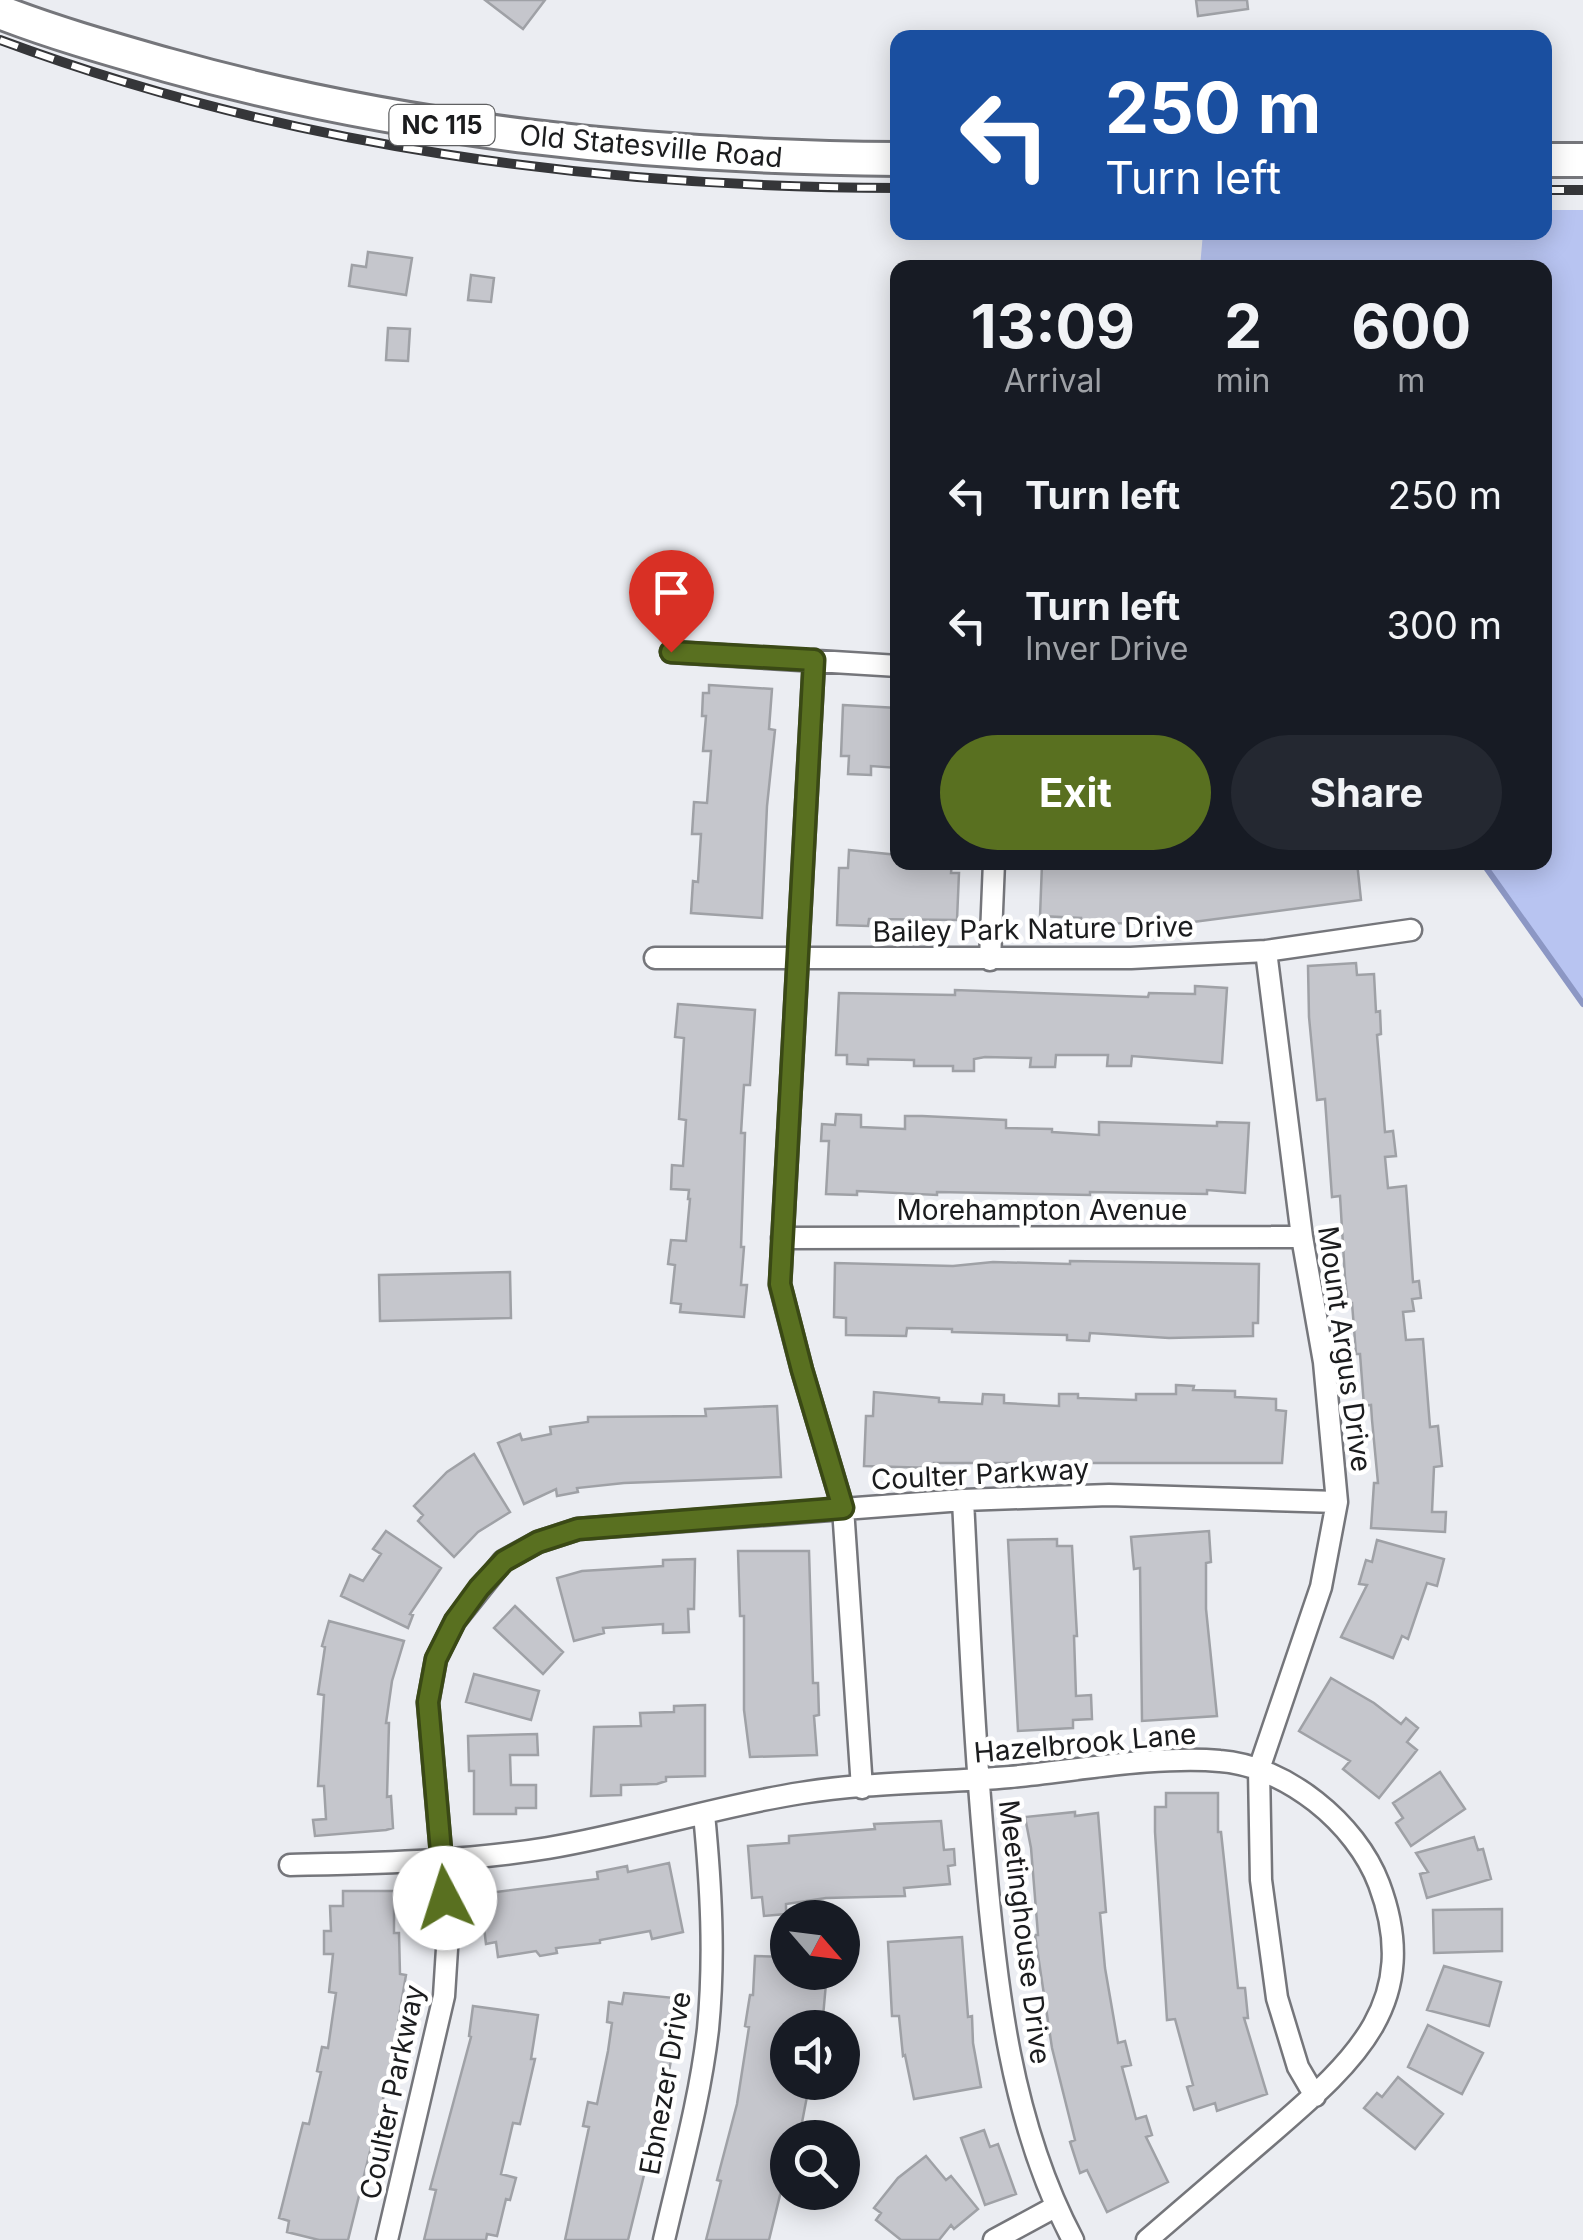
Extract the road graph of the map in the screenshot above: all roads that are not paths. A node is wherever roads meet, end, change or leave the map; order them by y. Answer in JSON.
{"nodes":[{"id":1,"x":0,"y":12,"type":"edge"},
{"id":2,"x":890,"y":160,"type":"edge"},
{"id":3,"x":1552,"y":160,"type":"edge"},
{"id":4,"x":1583,"y":160,"type":"edge"},
{"id":5,"x":671,"y":652,"type":"dead end"},
{"id":6,"x":814,"y":660,"type":"junction"},
{"id":7,"x":890,"y":665,"type":"edge"},
{"id":8,"x":994,"y":870,"type":"edge"},
{"id":9,"x":1411,"y":930,"type":"dead end"},
{"id":10,"x":1266,"y":950,"type":"junction"},
{"id":11,"x":656,"y":958,"type":"dead end"},
{"id":12,"x":798,"y":959,"type":"junction"},
{"id":13,"x":990,"y":960,"type":"junction"},
{"id":14,"x":1302,"y":1237,"type":"junction"},
{"id":15,"x":782,"y":1238,"type":"junction"},
{"id":16,"x":963,"y":1500,"type":"junction"},
{"id":17,"x":1337,"y":1502,"type":"junction"},
{"id":18,"x":843,"y":1508,"type":"junction"},
{"id":19,"x":1259,"y":1769,"type":"junction"},
{"id":20,"x":978,"y":1780,"type":"junction"},
{"id":21,"x":862,"y":1788,"type":"junction"},
{"id":22,"x":704,"y":1814,"type":"junction"},
{"id":23,"x":442,"y":1862,"type":"junction"},
{"id":24,"x":290,"y":1865,"type":"dead end"},
{"id":25,"x":1314,"y":2096,"type":"junction"},
{"id":26,"x":1055,"y":2206,"type":"junction"},
{"id":27,"x":387,"y":2240,"type":"edge"},
{"id":28,"x":664,"y":2240,"type":"edge"},
{"id":29,"x":994,"y":2240,"type":"edge"},
{"id":30,"x":1073,"y":2240,"type":"edge"},
{"id":31,"x":1146,"y":2240,"type":"edge"}],
"edges":[{"from":1,"to":2,"type":"main road","name":"Old Statesville Road","number":"NC 115"},
{"from":3,"to":4,"type":"main road"},
{"from":5,"to":6,"type":"street"},
{"from":6,"to":7,"type":"street"},
{"from":6,"to":12,"type":"street"},
{"from":8,"to":13,"type":"street"},
{"from":9,"to":10,"type":"street","name":"Bailey Park Nature Drive"},
{"from":10,"to":13,"type":"street","name":"Bailey Park Nature Drive"},
{"from":10,"to":14,"type":"street","name":"Mount Argus Drive"},
{"from":11,"to":12,"type":"street","name":"Bailey Park Nature Drive"},
{"from":12,"to":13,"type":"street","name":"Bailey Park Nature Drive"},
{"from":12,"to":15,"type":"street"},
{"from":14,"to":15,"type":"street","name":"Morehampton Avenue"},
{"from":14,"to":17,"type":"street","name":"Mount Argus Drive"},
{"from":15,"to":18,"type":"street"},
{"from":16,"to":17,"type":"street","name":"Coulter Parkway"},
{"from":16,"to":18,"type":"street","name":"Coulter Parkway"},
{"from":16,"to":20,"type":"street","name":"Meetinghouse Drive"},
{"from":17,"to":19,"type":"street","name":"Mount Argus Drive"},
{"from":18,"to":21,"type":"street"},
{"from":18,"to":23,"type":"street","name":"Coulter Parkway"},
{"from":19,"to":20,"type":"street","name":"Hazelbrook Lane"},
{"from":19,"to":25,"type":"street","name":"Mount Argus Drive"},
{"from":19,"to":25,"type":"street","name":"Hazelbrook Lane"},
{"from":20,"to":21,"type":"street","name":"Hazelbrook Lane"},
{"from":20,"to":26,"type":"street","name":"Meetinghouse Drive"},
{"from":21,"to":22,"type":"street","name":"Hazelbrook Lane"},
{"from":22,"to":23,"type":"street","name":"Hazelbrook Lane"},
{"from":22,"to":28,"type":"street","name":"Ebnezer Drive"},
{"from":23,"to":24,"type":"street","name":"Hazelbrook Lane"},
{"from":23,"to":27,"type":"street","name":"Coulter Parkway"},
{"from":25,"to":31,"type":"street","name":"Hazelbrook Lane"},
{"from":26,"to":29,"type":"street"},
{"from":26,"to":30,"type":"street","name":"Meetinghouse Drive"}]}
